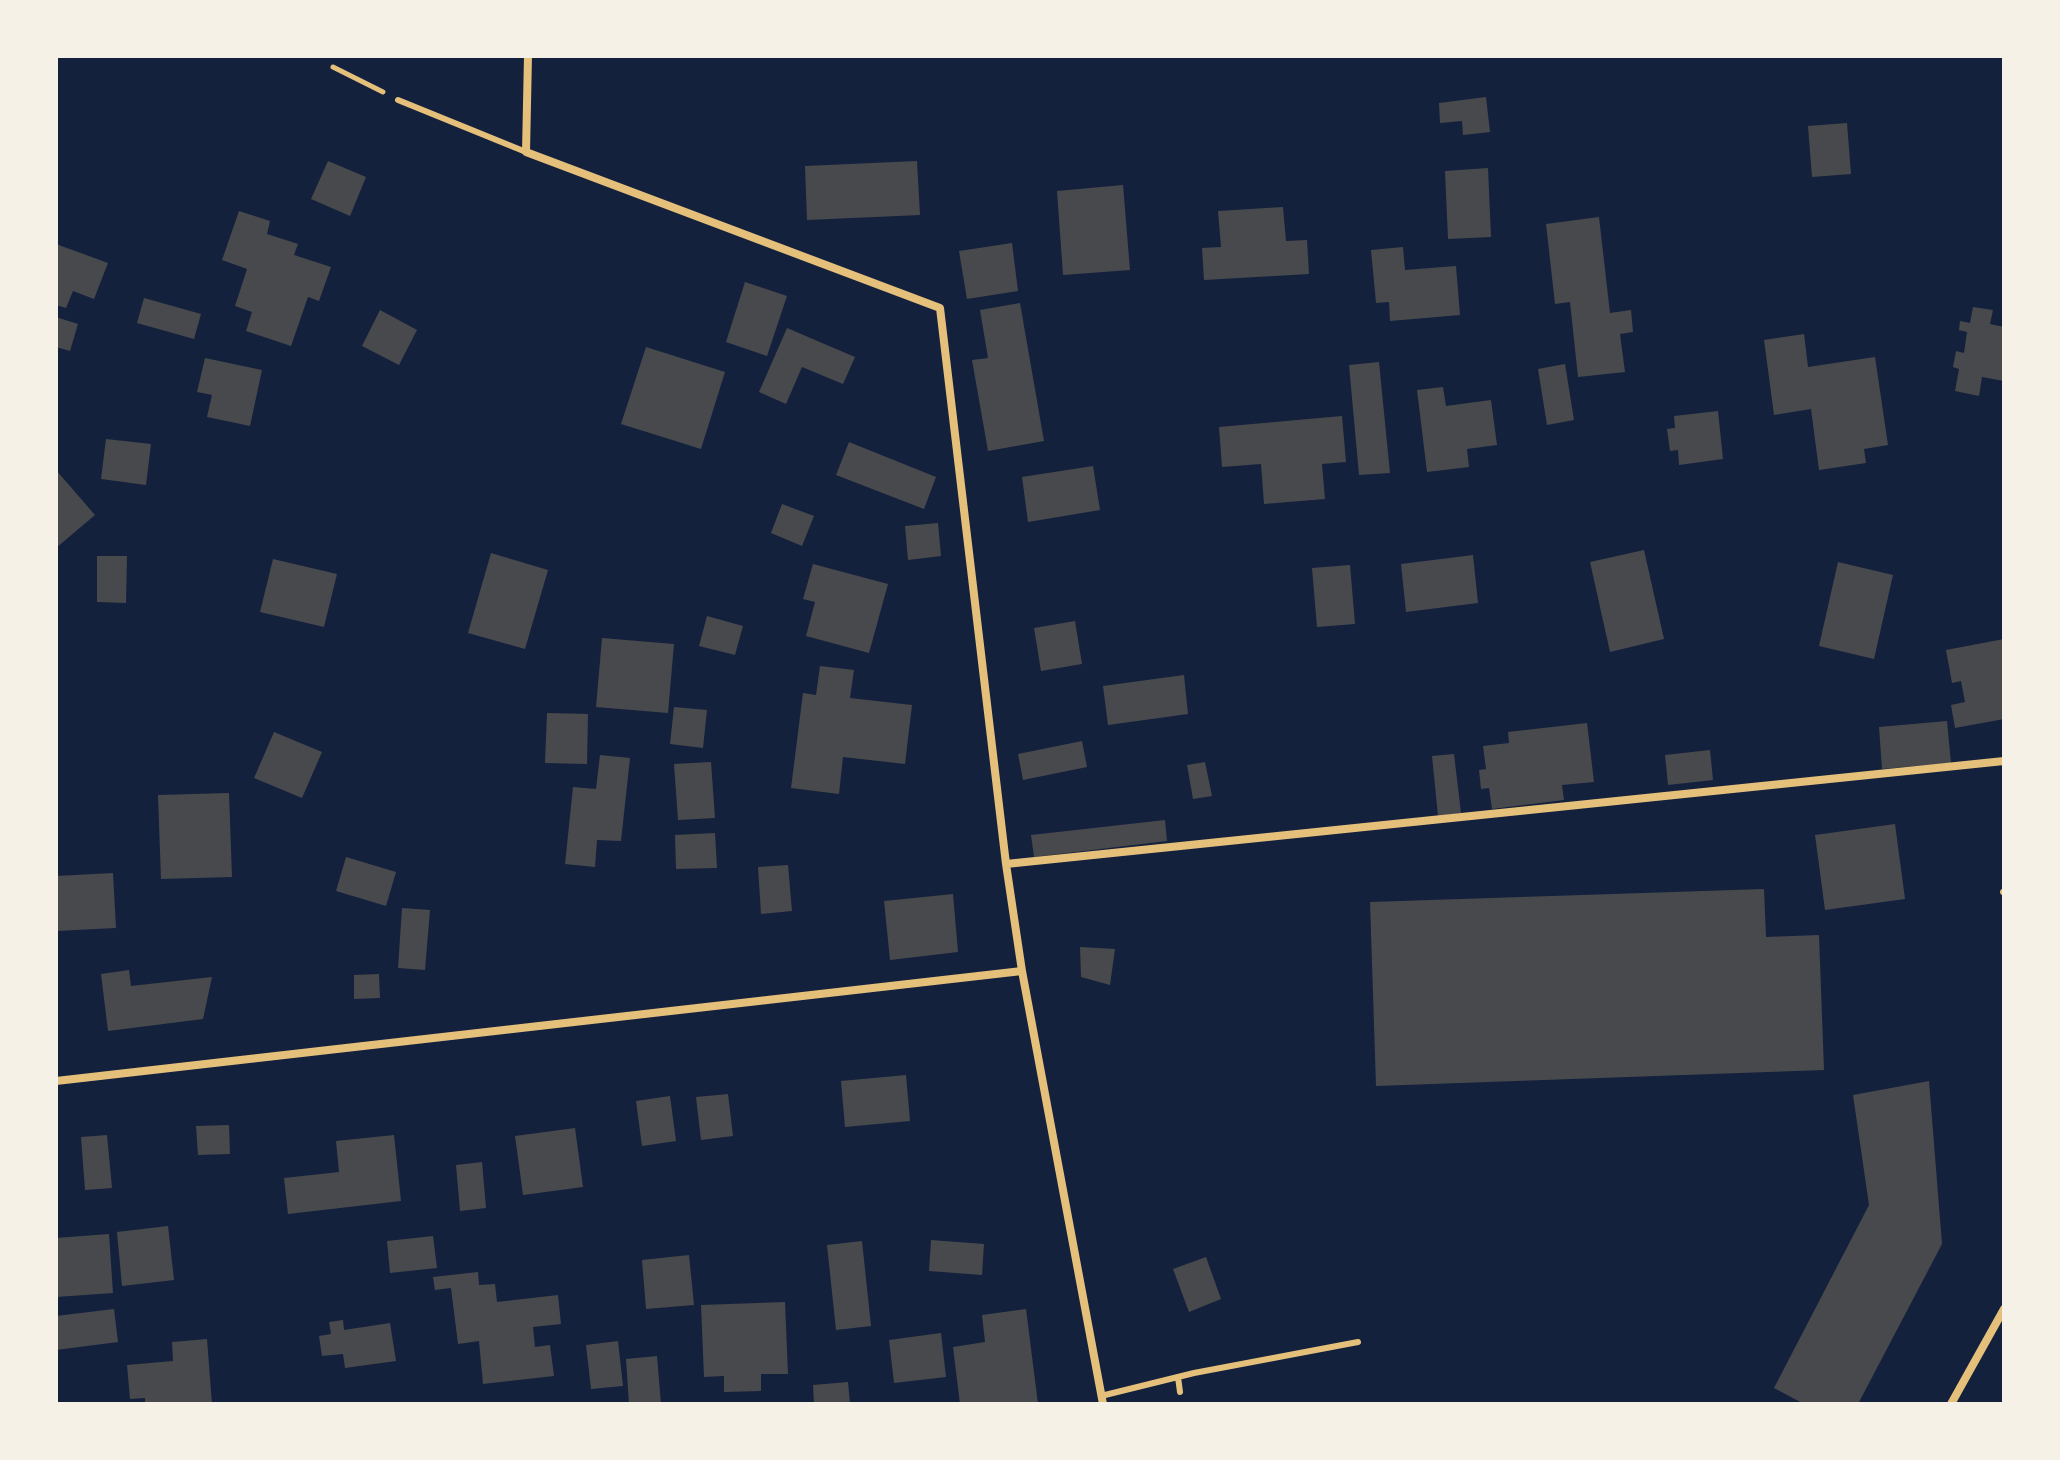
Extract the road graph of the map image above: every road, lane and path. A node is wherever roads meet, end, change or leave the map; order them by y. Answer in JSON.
{"nodes":[{"id":1,"x":528,"y":56,"type":"edge"},
{"id":2,"x":333,"y":67,"type":"dead end"},
{"id":3,"x":398,"y":100,"type":"joint"},
{"id":4,"x":526,"y":152,"type":"junction"},
{"id":5,"x":2004,"y":761,"type":"edge"},
{"id":6,"x":1006,"y":864,"type":"junction"},
{"id":7,"x":1022,"y":971,"type":"junction"},
{"id":8,"x":56,"y":1081,"type":"edge"},
{"id":9,"x":2004,"y":1309,"type":"edge"},
{"id":10,"x":1358,"y":1342,"type":"dead end"},
{"id":11,"x":1178,"y":1377,"type":"junction"},
{"id":12,"x":1180,"y":1392,"type":"dead end"},
{"id":13,"x":1102,"y":1400,"type":"edge"},
{"id":14,"x":1951,"y":1404,"type":"edge"}],
"edges":[{"from":1,"to":4,"type":"street"},
{"from":2,"to":3,"type":"path"},
{"from":3,"to":4,"type":"lane"},
{"from":4,"to":6,"type":"street"},
{"from":5,"to":6,"type":"street"},
{"from":6,"to":7,"type":"street"},
{"from":7,"to":8,"type":"street"},
{"from":7,"to":13,"type":"street"},
{"from":9,"to":14,"type":"street"},
{"from":10,"to":11,"type":"lane"},
{"from":11,"to":12,"type":"lane"},
{"from":11,"to":13,"type":"lane"}]}
